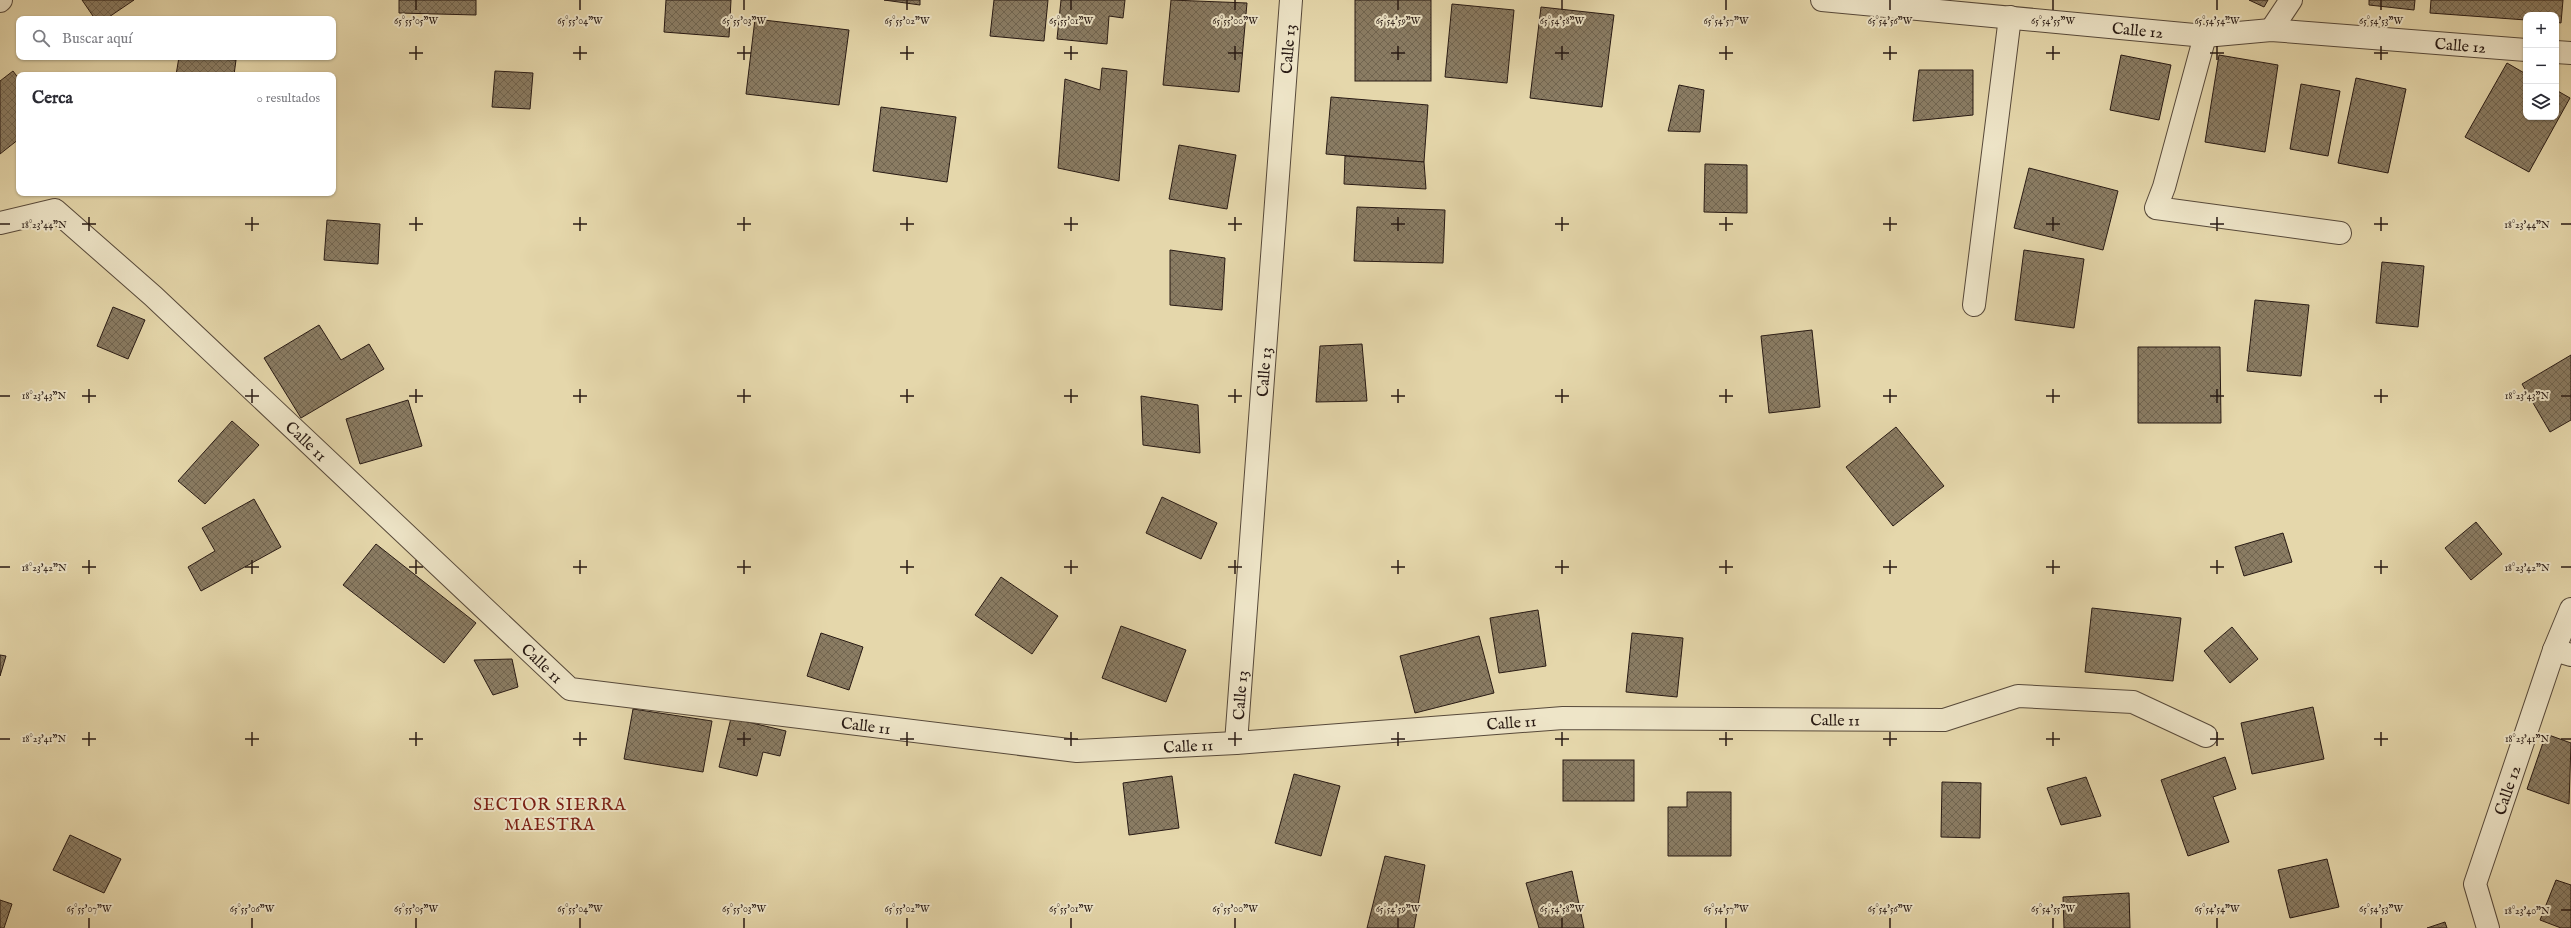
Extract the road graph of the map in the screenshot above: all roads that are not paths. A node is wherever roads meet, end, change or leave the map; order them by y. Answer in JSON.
{"nodes":[{"id":1,"x":1291,"y":0,"type":"edge"},
{"id":2,"x":1822,"y":0,"type":"edge"},
{"id":3,"x":2292,"y":0,"type":"edge"},
{"id":4,"x":2010,"y":17,"type":"junction"},
{"id":5,"x":2271,"y":30,"type":"junction"},
{"id":6,"x":2205,"y":36,"type":"junction"},
{"id":7,"x":2523,"y":50,"type":"edge"},
{"id":8,"x":2559,"y":52,"type":"edge"},
{"id":9,"x":2571,"y":52,"type":"edge"},
{"id":10,"x":0,"y":223,"type":"edge"},
{"id":11,"x":2340,"y":232,"type":"dead end"},
{"id":12,"x":1974,"y":305,"type":"dead end"},
{"id":13,"x":2571,"y":609,"type":"edge"},
{"id":14,"x":2562,"y":653,"type":"edge"},
{"id":15,"x":2206,"y":736,"type":"dead end"},
{"id":16,"x":1236,"y":743,"type":"junction"},
{"id":17,"x":2488,"y":928,"type":"edge"}],
"edges":[{"from":1,"to":16,"type":"street","name":"Calle 13"},
{"from":2,"to":4,"type":"street","name":"Calle 12"},
{"from":3,"to":5,"type":"street"},
{"from":4,"to":6,"type":"street","name":"Calle 12"},
{"from":4,"to":12,"type":"street"},
{"from":5,"to":6,"type":"street","name":"Calle 12"},
{"from":5,"to":7,"type":"street","name":"Calle 12"},
{"from":6,"to":11,"type":"street"},
{"from":8,"to":9,"type":"street"},
{"from":10,"to":16,"type":"street","name":"Calle 11"},
{"from":13,"to":14,"type":"street","name":"Calle 12"},
{"from":14,"to":17,"type":"street","name":"Calle 12"},
{"from":15,"to":16,"type":"street","name":"Calle 11"}]}
